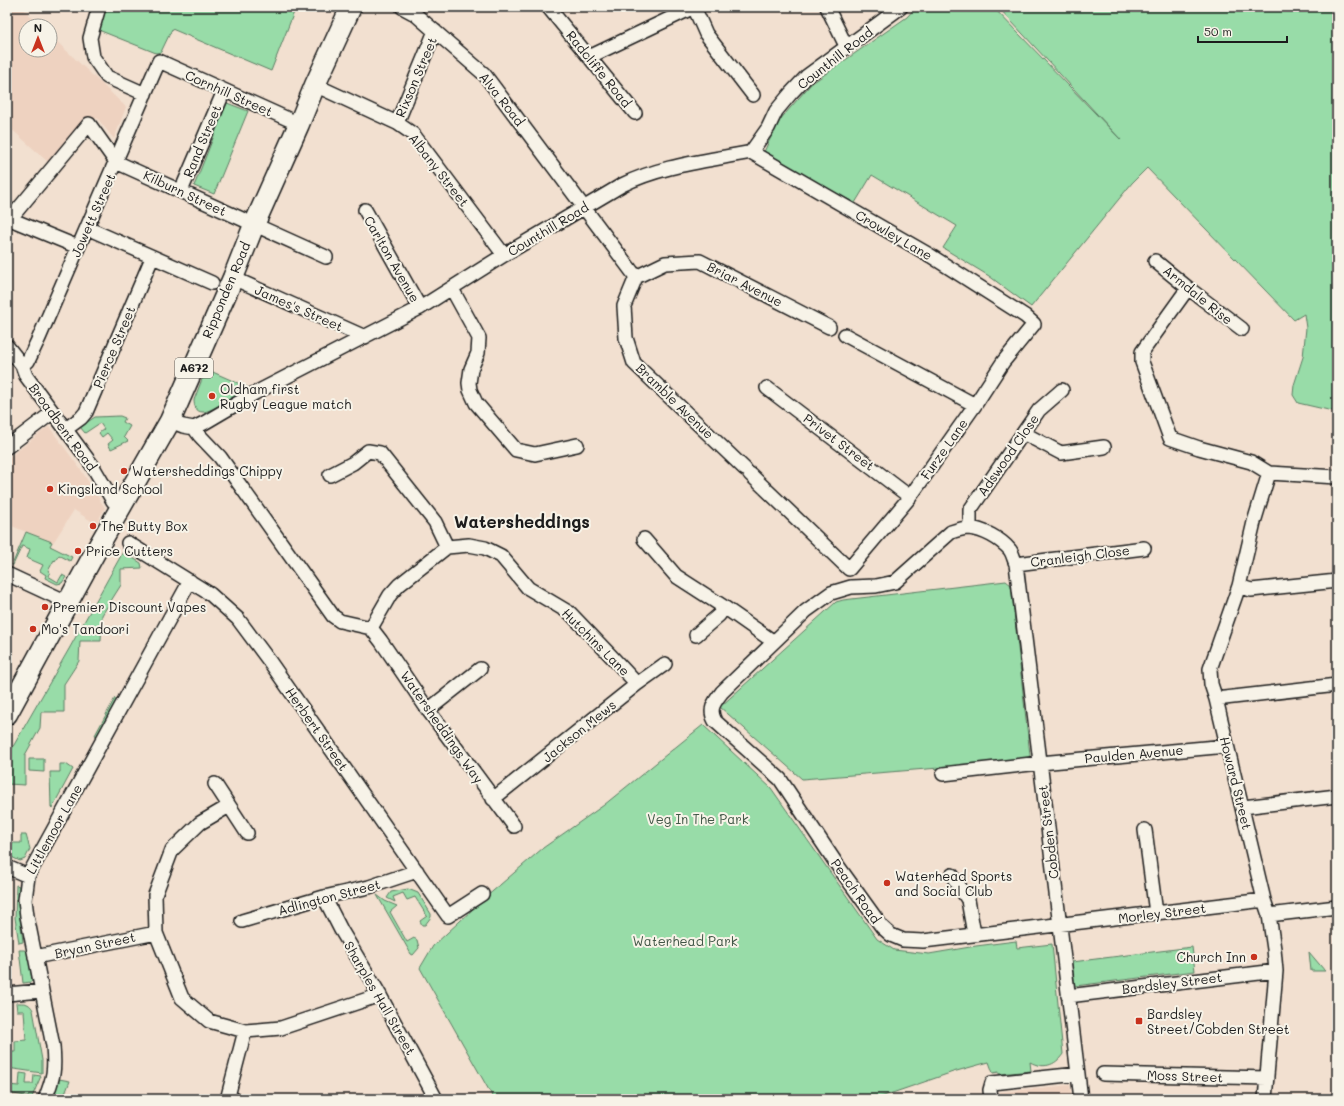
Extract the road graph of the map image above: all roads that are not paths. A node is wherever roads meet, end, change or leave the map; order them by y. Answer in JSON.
{"nodes":[{"id":1,"x":99,"y":7,"type":"edge"},
{"id":2,"x":351,"y":7,"type":"edge"},
{"id":3,"x":402,"y":7,"type":"edge"},
{"id":4,"x":548,"y":7,"type":"edge"},
{"id":5,"x":694,"y":7,"type":"edge"},
{"id":6,"x":827,"y":7,"type":"edge"},
{"id":7,"x":901,"y":7,"type":"edge"},
{"id":8,"x":435,"y":31,"type":"junction"},
{"id":9,"x":846,"y":46,"type":"junction"},
{"id":10,"x":589,"y":57,"type":"junction"},
{"id":11,"x":159,"y":61,"type":"joint"},
{"id":12,"x":315,"y":84,"type":"junction"},
{"id":13,"x":224,"y":91,"type":"junction"},
{"id":14,"x":145,"y":94,"type":"junction"},
{"id":15,"x":753,"y":95,"type":"dead end"},
{"id":16,"x":635,"y":113,"type":"dead end"},
{"id":17,"x":397,"y":123,"type":"junction"},
{"id":18,"x":300,"y":124,"type":"junction"},
{"id":19,"x":751,"y":152,"type":"junction"},
{"id":20,"x":116,"y":162,"type":"junction"},
{"id":21,"x":181,"y":191,"type":"junction"},
{"id":22,"x":584,"y":208,"type":"junction"},
{"id":23,"x":365,"y":210,"type":"dead end"},
{"id":24,"x":9,"y":218,"type":"edge"},
{"id":25,"x":254,"y":225,"type":"junction"},
{"id":26,"x":87,"y":228,"type":"junction"},
{"id":27,"x":78,"y":247,"type":"junction"},
{"id":28,"x":504,"y":255,"type":"junction"},
{"id":29,"x":326,"y":257,"type":"dead end"},
{"id":30,"x":152,"y":258,"type":"junction"},
{"id":31,"x":1155,"y":261,"type":"dead end"},
{"id":32,"x":636,"y":277,"type":"junction"},
{"id":33,"x":232,"y":278,"type":"junction"},
{"id":34,"x":212,"y":283,"type":"dead end"},
{"id":35,"x":1188,"y":288,"type":"junction"},
{"id":36,"x":452,"y":289,"type":"junction"},
{"id":37,"x":420,"y":308,"type":"junction"},
{"id":38,"x":1034,"y":324,"type":"joint"},
{"id":39,"x":829,"y":326,"type":"dead end"},
{"id":40,"x":1242,"y":329,"type":"dead end"},
{"id":41,"x":845,"y":335,"type":"dead end"},
{"id":42,"x":365,"y":337,"type":"junction"},
{"id":43,"x":7,"y":346,"type":"edge"},
{"id":44,"x":22,"y":365,"type":"junction"},
{"id":45,"x":767,"y":388,"type":"dead end"},
{"id":46,"x":1062,"y":390,"type":"dead end"},
{"id":47,"x":975,"y":405,"type":"junction"},
{"id":48,"x":53,"y":412,"type":"junction"},
{"id":49,"x":170,"y":422,"type":"junction"},
{"id":50,"x":194,"y":428,"type":"junction"},
{"id":51,"x":66,"y":429,"type":"junction"},
{"id":52,"x":1023,"y":433,"type":"junction"},
{"id":53,"x":577,"y":445,"type":"dead end"},
{"id":54,"x":7,"y":447,"type":"edge"},
{"id":55,"x":1104,"y":447,"type":"dead end"},
{"id":56,"x":1269,"y":473,"type":"junction"},
{"id":57,"x":330,"y":474,"type":"dead end"},
{"id":58,"x":1337,"y":478,"type":"edge"},
{"id":59,"x":910,"y":497,"type":"junction"},
{"id":60,"x":121,"y":506,"type":"junction"},
{"id":61,"x":970,"y":528,"type":"junction"},
{"id":62,"x":644,"y":539,"type":"dead end"},
{"id":63,"x":128,"y":543,"type":"dead end"},
{"id":64,"x":447,"y":547,"type":"junction"},
{"id":65,"x":1144,"y":548,"type":"dead end"},
{"id":66,"x":1016,"y":564,"type":"junction"},
{"id":67,"x":849,"y":569,"type":"joint"},
{"id":68,"x":7,"y":574,"type":"edge"},
{"id":69,"x":190,"y":581,"type":"junction"},
{"id":70,"x":1337,"y":581,"type":"edge"},
{"id":71,"x":1239,"y":586,"type":"junction"},
{"id":72,"x":67,"y":602,"type":"junction"},
{"id":73,"x":724,"y":607,"type":"junction"},
{"id":74,"x":371,"y":628,"type":"junction"},
{"id":75,"x":696,"y":635,"type":"dead end"},
{"id":76,"x":774,"y":642,"type":"junction"},
{"id":77,"x":665,"y":664,"type":"dead end"},
{"id":78,"x":480,"y":669,"type":"dead end"},
{"id":79,"x":637,"y":684,"type":"junction"},
{"id":80,"x":1337,"y":685,"type":"edge"},
{"id":81,"x":1216,"y":699,"type":"junction"},
{"id":82,"x":8,"y":708,"type":"edge"},
{"id":83,"x":428,"y":710,"type":"junction"},
{"id":84,"x":1227,"y":746,"type":"junction"},
{"id":85,"x":1040,"y":763,"type":"junction"},
{"id":86,"x":943,"y":774,"type":"dead end"},
{"id":87,"x":215,"y":784,"type":"dead end"},
{"id":88,"x":1337,"y":796,"type":"edge"},
{"id":89,"x":493,"y":799,"type":"junction"},
{"id":90,"x":229,"y":806,"type":"junction"},
{"id":91,"x":1243,"y":808,"type":"junction"},
{"id":92,"x":514,"y":826,"type":"dead end"},
{"id":93,"x":1145,"y":830,"type":"dead end"},
{"id":94,"x":247,"y":834,"type":"dead end"},
{"id":95,"x":7,"y":867,"type":"edge"},
{"id":96,"x":417,"y":871,"type":"junction"},
{"id":97,"x":952,"y":875,"type":"dead end"},
{"id":98,"x":28,"y":876,"type":"junction"},
{"id":99,"x":482,"y":894,"type":"dead end"},
{"id":100,"x":324,"y":897,"type":"junction"},
{"id":101,"x":1264,"y":900,"type":"junction"},
{"id":102,"x":1337,"y":907,"type":"edge"},
{"id":103,"x":1156,"y":913,"type":"junction"},
{"id":104,"x":1269,"y":915,"type":"junction"},
{"id":105,"x":242,"y":921,"type":"dead end"},
{"id":106,"x":1060,"y":924,"type":"junction"},
{"id":107,"x":156,"y":933,"type":"junction"},
{"id":108,"x":974,"y":934,"type":"junction"},
{"id":109,"x":35,"y":957,"type":"junction"},
{"id":110,"x":1276,"y":971,"type":"junction"},
{"id":111,"x":41,"y":991,"type":"junction"},
{"id":112,"x":7,"y":994,"type":"edge"},
{"id":113,"x":380,"y":995,"type":"junction"},
{"id":114,"x":1068,"y":996,"type":"junction"},
{"id":115,"x":245,"y":1031,"type":"junction"},
{"id":116,"x":1078,"y":1074,"type":"junction"},
{"id":117,"x":1103,"y":1074,"type":"dead end"},
{"id":118,"x":1267,"y":1078,"type":"junction"},
{"id":119,"x":45,"y":1099,"type":"edge"},
{"id":120,"x":234,"y":1099,"type":"edge"},
{"id":121,"x":436,"y":1099,"type":"edge"},
{"id":122,"x":992,"y":1099,"type":"edge"},
{"id":123,"x":1081,"y":1099,"type":"edge"},
{"id":124,"x":1265,"y":1099,"type":"edge"}],
"edges":[{"from":1,"to":14,"type":"street"},
{"from":2,"to":12,"type":"main road","name":"Ripponden Road","number":"A672"},
{"from":3,"to":8,"type":"street","name":"Alva Road"},
{"from":4,"to":10,"type":"street","name":"Radcliffe Road"},
{"from":5,"to":10,"type":"street"},
{"from":5,"to":15,"type":"street"},
{"from":6,"to":9,"type":"street"},
{"from":7,"to":9,"type":"street","name":"Counthill Road"},
{"from":8,"to":17,"type":"street","name":"Rixson Street"},
{"from":8,"to":22,"type":"street","name":"Alva Road"},
{"from":9,"to":19,"type":"street","name":"Counthill Road"},
{"from":10,"to":16,"type":"street","name":"Radcliffe Road"},
{"from":11,"to":13,"type":"street","name":"Cornhill Street"},
{"from":11,"to":14,"type":"street","name":"Jowett Street"},
{"from":12,"to":17,"type":"street","name":"Albany Street"},
{"from":12,"to":18,"type":"main road","name":"Ripponden Road","number":"A672"},
{"from":13,"to":18,"type":"street","name":"Cornhill Street"},
{"from":13,"to":21,"type":"street","name":"Rand Street"},
{"from":14,"to":20,"type":"street","name":"Jowett Street"},
{"from":17,"to":28,"type":"street","name":"Albany Street"},
{"from":18,"to":25,"type":"main road","name":"Ripponden Road","number":"A672"},
{"from":19,"to":22,"type":"street","name":"Counthill Road"},
{"from":19,"to":38,"type":"street","name":"Crowley Lane"},
{"from":20,"to":21,"type":"street","name":"Kilburn Street"},
{"from":20,"to":24,"type":"street"},
{"from":20,"to":26,"type":"street","name":"Jowett Street"},
{"from":21,"to":25,"type":"street","name":"Kilburn Street"},
{"from":22,"to":28,"type":"street","name":"Counthill Road"},
{"from":22,"to":32,"type":"street","name":"Alva Road"},
{"from":23,"to":37,"type":"street","name":"Carlton Avenue"},
{"from":24,"to":27,"type":"street"},
{"from":25,"to":29,"type":"street","name":"Kilburn Street"},
{"from":25,"to":33,"type":"main road","name":"Ripponden Road","number":"A672"},
{"from":26,"to":27,"type":"street","name":"Jowett Street"},
{"from":26,"to":30,"type":"street"},
{"from":27,"to":44,"type":"street","name":"Jowett Street"},
{"from":28,"to":36,"type":"street","name":"Counthill Road"},
{"from":30,"to":34,"type":"street"},
{"from":30,"to":51,"type":"street","name":"Pierce Street"},
{"from":31,"to":35,"type":"street","name":"Armdale Rise"},
{"from":32,"to":39,"type":"street","name":"Briar Avenue"},
{"from":32,"to":67,"type":"street","name":"Bramble Avenue"},
{"from":33,"to":42,"type":"street","name":"James's Street"},
{"from":33,"to":49,"type":"main road","name":"Ripponden Road","number":"A672"},
{"from":35,"to":40,"type":"street","name":"Armdale Rise"},
{"from":35,"to":56,"type":"street"},
{"from":36,"to":37,"type":"street","name":"Counthill Road"},
{"from":36,"to":53,"type":"street"},
{"from":37,"to":42,"type":"street","name":"Counthill Road"},
{"from":38,"to":47,"type":"street","name":"Furze Lane"},
{"from":41,"to":47,"type":"street"},
{"from":42,"to":50,"type":"street","name":"Counthill Road"},
{"from":43,"to":44,"type":"street","name":"Broadbent Road"},
{"from":44,"to":48,"type":"street","name":"Broadbent Road"},
{"from":45,"to":59,"type":"street","name":"Privet Street"},
{"from":46,"to":52,"type":"street","name":"Adswood Close"},
{"from":47,"to":59,"type":"street","name":"Furze Lane"},
{"from":48,"to":51,"type":"street","name":"Broadbent Road"},
{"from":48,"to":54,"type":"street"},
{"from":49,"to":50,"type":"street"},
{"from":49,"to":60,"type":"main road","name":"Ripponden Road","number":"A672"},
{"from":50,"to":74,"type":"street"},
{"from":51,"to":60,"type":"street","name":"Broadbent Road"},
{"from":52,"to":55,"type":"street"},
{"from":52,"to":61,"type":"street","name":"Adswood Close"},
{"from":56,"to":58,"type":"street"},
{"from":56,"to":71,"type":"street","name":"Howard Street"},
{"from":57,"to":64,"type":"street"},
{"from":59,"to":67,"type":"street","name":"Furze Lane"},
{"from":60,"to":72,"type":"main road","name":"Ripponden Road","number":"A672"},
{"from":61,"to":66,"type":"street"},
{"from":61,"to":76,"type":"street"},
{"from":62,"to":73,"type":"street"},
{"from":63,"to":69,"type":"street","name":"Herbert Street"},
{"from":64,"to":74,"type":"street"},
{"from":64,"to":79,"type":"street","name":"Hutchins Lane"},
{"from":65,"to":66,"type":"street","name":"Cranleigh Close"},
{"from":66,"to":85,"type":"street","name":"Cobden Street"},
{"from":68,"to":72,"type":"street"},
{"from":69,"to":96,"type":"street","name":"Herbert Street"},
{"from":69,"to":98,"type":"street","name":"Littlemoor Lane"},
{"from":70,"to":71,"type":"street"},
{"from":71,"to":81,"type":"street","name":"Howard Street"},
{"from":72,"to":82,"type":"main road","name":"Ripponden Road","number":"A672"},
{"from":73,"to":75,"type":"street"},
{"from":73,"to":76,"type":"street"},
{"from":74,"to":83,"type":"street","name":"Watersheddings Way"},
{"from":76,"to":108,"type":"street","name":"Peach Road"},
{"from":77,"to":79,"type":"street","name":"Jackson Mews"},
{"from":78,"to":83,"type":"street"},
{"from":79,"to":89,"type":"street","name":"Jackson Mews"},
{"from":80,"to":81,"type":"street"},
{"from":81,"to":84,"type":"street","name":"Howard Street"},
{"from":83,"to":89,"type":"street","name":"Watersheddings Way"},
{"from":84,"to":85,"type":"street","name":"Paulden Avenue"},
{"from":84,"to":91,"type":"street","name":"Howard Street"},
{"from":85,"to":86,"type":"street","name":"Paulden Avenue"},
{"from":85,"to":106,"type":"street","name":"Cobden Street"},
{"from":87,"to":90,"type":"street"},
{"from":88,"to":91,"type":"street"},
{"from":89,"to":92,"type":"street","name":"Watersheddings Way"},
{"from":90,"to":94,"type":"street"},
{"from":90,"to":107,"type":"street"},
{"from":91,"to":101,"type":"street","name":"Howard Street"},
{"from":93,"to":103,"type":"street"},
{"from":95,"to":98,"type":"street"},
{"from":96,"to":99,"type":"street","name":"Herbert Street"},
{"from":96,"to":100,"type":"street","name":"Adlington Street"},
{"from":97,"to":108,"type":"street"},
{"from":98,"to":109,"type":"street","name":"Littlemoor Lane"},
{"from":100,"to":105,"type":"street","name":"Adlington Street"},
{"from":100,"to":113,"type":"street","name":"Sharples Hall Street"},
{"from":101,"to":103,"type":"street","name":"Morley Street"},
{"from":101,"to":104,"type":"street","name":"Howard Street"},
{"from":102,"to":104,"type":"street"},
{"from":103,"to":106,"type":"street","name":"Morley Street"},
{"from":104,"to":110,"type":"street","name":"Howard Street"},
{"from":106,"to":108,"type":"street","name":"Peach Road"},
{"from":106,"to":114,"type":"street","name":"Cobden Street"},
{"from":107,"to":109,"type":"street","name":"Bryan Street"},
{"from":107,"to":115,"type":"street"},
{"from":109,"to":111,"type":"street","name":"Littlemoor Lane"},
{"from":110,"to":114,"type":"street","name":"Bardsley Street"},
{"from":110,"to":118,"type":"street","name":"Howard Street"},
{"from":111,"to":112,"type":"street"},
{"from":111,"to":119,"type":"street","name":"Littlemoor Lane"},
{"from":113,"to":115,"type":"street"},
{"from":113,"to":121,"type":"street","name":"Sharples Hall Street"},
{"from":114,"to":116,"type":"street","name":"Cobden Street"},
{"from":115,"to":120,"type":"street"},
{"from":116,"to":122,"type":"street"},
{"from":116,"to":123,"type":"street","name":"Cobden Street"},
{"from":117,"to":118,"type":"street","name":"Moss Street"},
{"from":118,"to":124,"type":"street","name":"Howard Street"}]}
